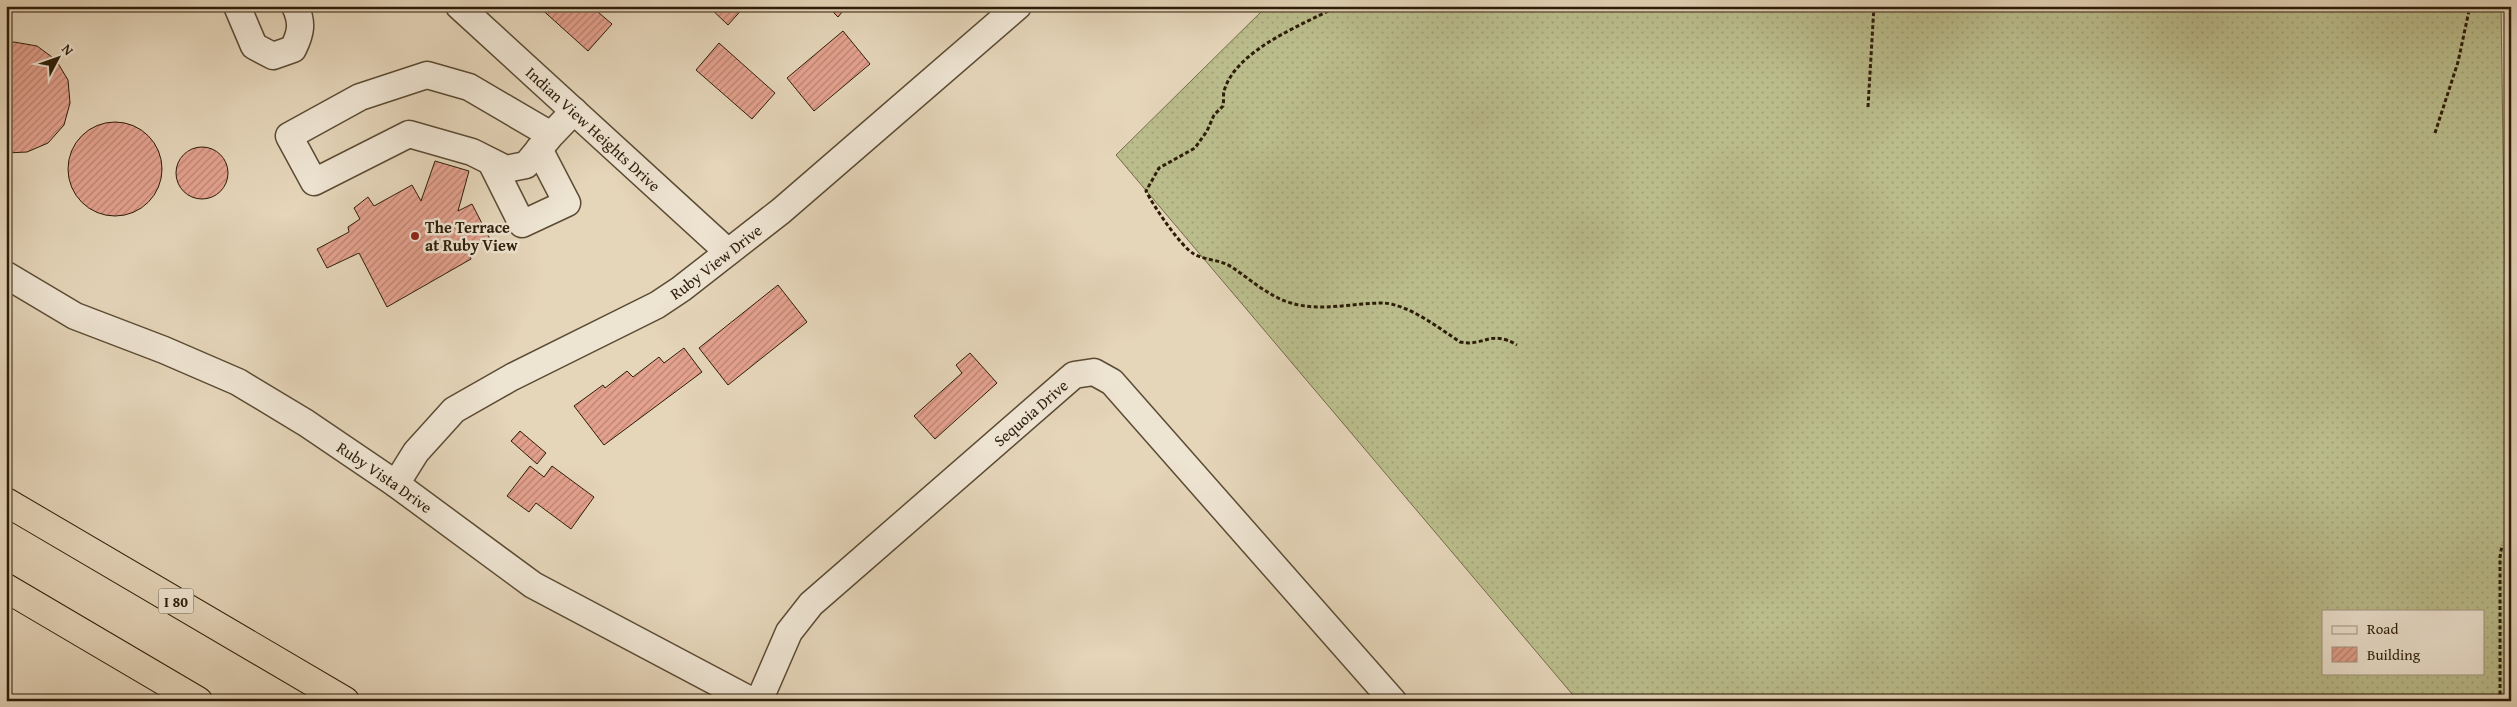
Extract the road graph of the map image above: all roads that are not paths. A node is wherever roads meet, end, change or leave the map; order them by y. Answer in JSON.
{"nodes":[{"id":1,"x":237,"y":6,"type":"edge"},
{"id":2,"x":295,"y":6,"type":"edge"},
{"id":3,"x":459,"y":6,"type":"edge"},
{"id":4,"x":1018,"y":6,"type":"edge"},
{"id":5,"x":574,"y":111,"type":"junction"},
{"id":6,"x":545,"y":142,"type":"junction"},
{"id":7,"x":491,"y":162,"type":"junction"},
{"id":8,"x":728,"y":252,"type":"junction"},
{"id":9,"x":6,"y":275,"type":"edge"},
{"id":10,"x":396,"y":484,"type":"junction"},
{"id":11,"x":6,"y":502,"type":"edge"},
{"id":12,"x":6,"y":588,"type":"edge"},
{"id":13,"x":198,"y":701,"type":"edge"},
{"id":14,"x":345,"y":701,"type":"edge"},
{"id":15,"x":752,"y":701,"type":"edge"},
{"id":16,"x":759,"y":701,"type":"edge"},
{"id":17,"x":1394,"y":701,"type":"edge"}],
"edges":[{"from":1,"to":2,"type":"street"},
{"from":3,"to":5,"type":"street","name":"Indian View Heights Drive"},
{"from":4,"to":8,"type":"street","name":"Ruby View Drive"},
{"from":5,"to":6,"type":"street"},
{"from":5,"to":8,"type":"street","name":"Indian View Heights Drive"},
{"from":6,"to":7,"type":"street"},
{"from":6,"to":7,"type":"street"},
{"from":6,"to":7,"type":"street"},
{"from":8,"to":10,"type":"street","name":"Ruby View Drive"},
{"from":9,"to":10,"type":"street","name":"Ruby Vista Drive"},
{"from":10,"to":15,"type":"street","name":"Ruby Vista Drive"},
{"from":11,"to":14,"type":"highway","number":"I 80"},
{"from":12,"to":13,"type":"highway"},
{"from":16,"to":17,"type":"street","name":"Sequoia Drive"}]}
